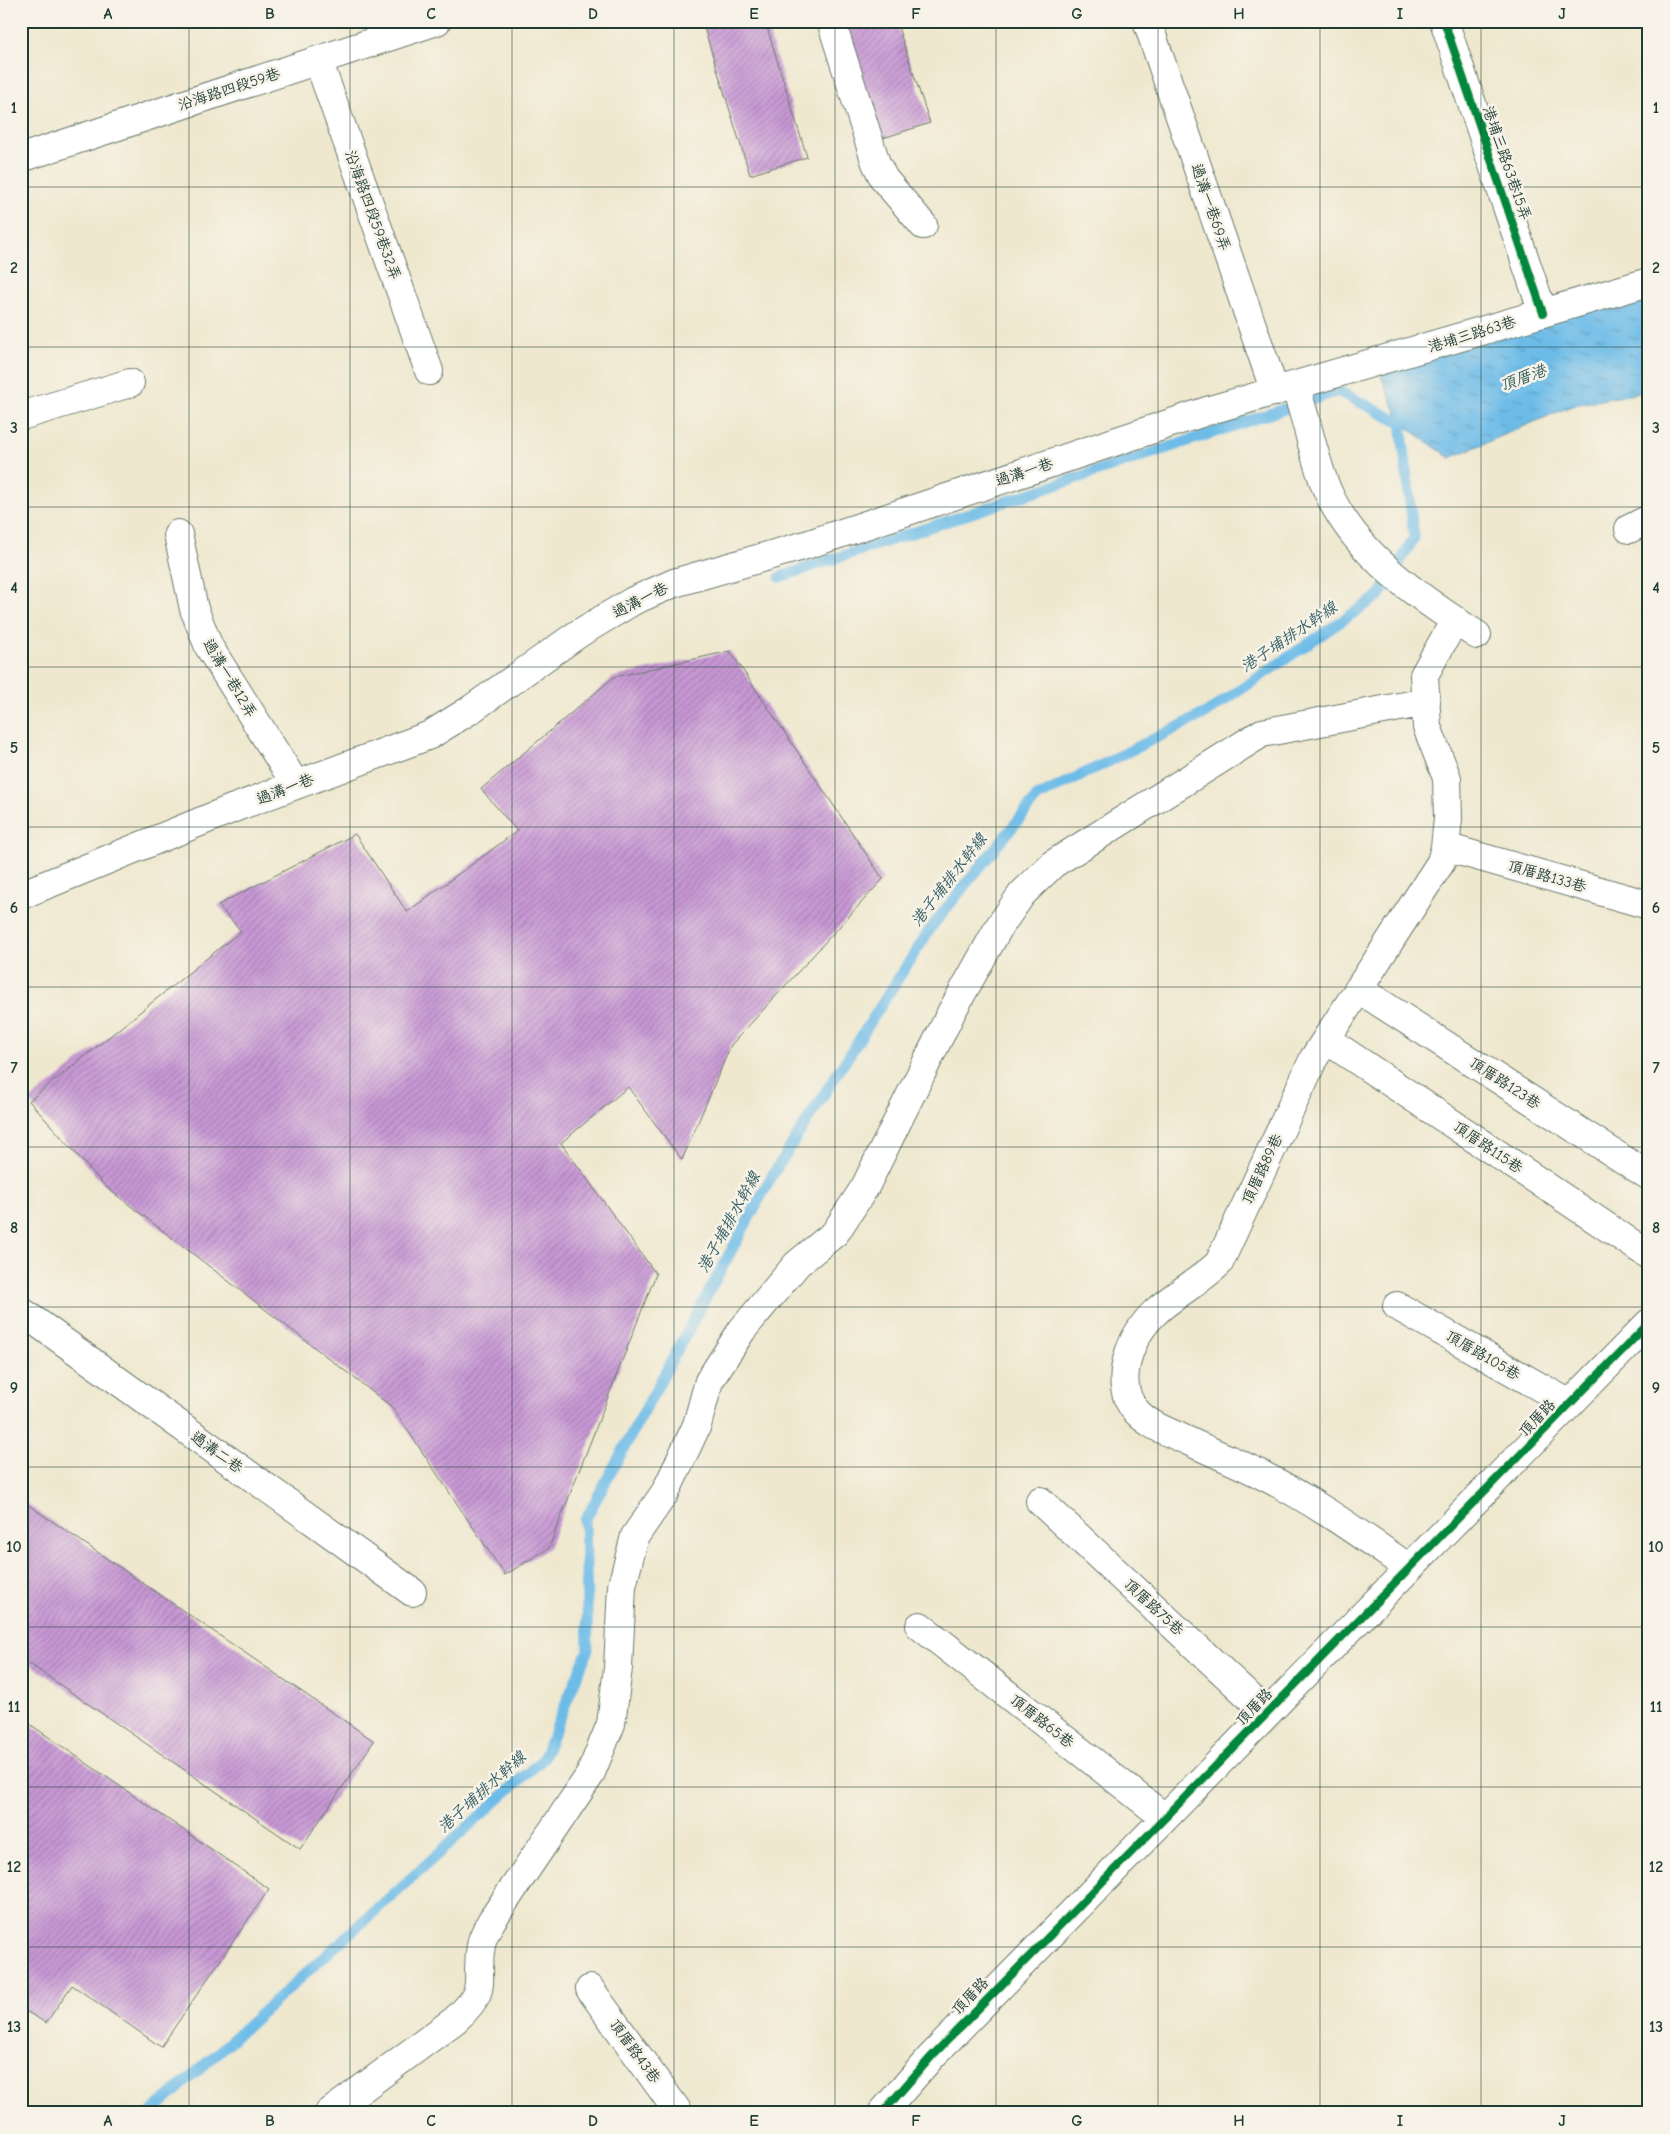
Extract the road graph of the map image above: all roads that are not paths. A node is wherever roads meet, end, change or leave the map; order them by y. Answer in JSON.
{"nodes":[{"id":1,"x":437,"y":21,"type":"edge"},
{"id":2,"x":831,"y":21,"type":"edge"},
{"id":3,"x":1147,"y":21,"type":"edge"},
{"id":4,"x":1444,"y":21,"type":"edge"},
{"id":5,"x":318,"y":60,"type":"junction"},
{"id":6,"x":21,"y":158,"type":"edge"},
{"id":7,"x":923,"y":225,"type":"dead end"},
{"id":8,"x":1649,"y":282,"type":"edge"},
{"id":9,"x":1543,"y":313,"type":"junction"},
{"id":10,"x":429,"y":370,"type":"dead end"},
{"id":11,"x":130,"y":383,"type":"dead end"},
{"id":12,"x":1290,"y":393,"type":"junction"},
{"id":13,"x":21,"y":416,"type":"edge"},
{"id":14,"x":178,"y":534,"type":"dead end"},
{"id":15,"x":1466,"y":627,"type":"joint"},
{"id":16,"x":1426,"y":702,"type":"junction"},
{"id":17,"x":296,"y":785,"type":"junction"},
{"id":18,"x":1445,"y":847,"type":"junction"},
{"id":19,"x":21,"y":894,"type":"edge"},
{"id":20,"x":1649,"y":905,"type":"edge"},
{"id":21,"x":1360,"y":990,"type":"junction"},
{"id":22,"x":1327,"y":1040,"type":"junction"},
{"id":23,"x":1649,"y":1176,"type":"edge"},
{"id":24,"x":1649,"y":1255,"type":"edge"},
{"id":25,"x":1397,"y":1306,"type":"dead end"},
{"id":26,"x":21,"y":1311,"type":"edge"},
{"id":27,"x":1649,"y":1323,"type":"edge"},
{"id":28,"x":1570,"y":1404,"type":"junction"},
{"id":29,"x":1040,"y":1502,"type":"dead end"},
{"id":30,"x":1409,"y":1568,"type":"junction"},
{"id":31,"x":412,"y":1592,"type":"dead end"},
{"id":32,"x":920,"y":1626,"type":"dead end"},
{"id":33,"x":1267,"y":1713,"type":"junction"},
{"id":34,"x":1164,"y":1817,"type":"junction"},
{"id":35,"x":590,"y":1988,"type":"dead end"},
{"id":36,"x":330,"y":2113,"type":"edge"},
{"id":37,"x":679,"y":2113,"type":"edge"},
{"id":38,"x":882,"y":2113,"type":"edge"}],
"edges":[{"from":1,"to":5,"type":"street","name":"沿海路四段59巷"},
{"from":2,"to":7,"type":"street"},
{"from":3,"to":12,"type":"street","name":"過溝一巷69弄"},
{"from":4,"to":9,"type":"street","name":"港埔三路63巷15弄"},
{"from":5,"to":6,"type":"street","name":"沿海路四段59巷"},
{"from":5,"to":10,"type":"street","name":"沿海路四段59巷32弄"},
{"from":8,"to":9,"type":"street","name":"港埔三路63巷"},
{"from":9,"to":12,"type":"street","name":"港埔三路63巷"},
{"from":11,"to":13,"type":"street"},
{"from":12,"to":15,"type":"street","name":"過溝一巷69弄"},
{"from":12,"to":17,"type":"street","name":"過溝一巷"},
{"from":14,"to":17,"type":"street","name":"過溝一巷12弄"},
{"from":15,"to":16,"type":"street","name":"頂厝路89巷"},
{"from":16,"to":18,"type":"street","name":"頂厝路89巷"},
{"from":16,"to":36,"type":"street"},
{"from":17,"to":19,"type":"street","name":"過溝一巷"},
{"from":18,"to":20,"type":"street","name":"頂厝路133巷"},
{"from":18,"to":21,"type":"street","name":"頂厝路89巷"},
{"from":21,"to":22,"type":"street","name":"頂厝路89巷"},
{"from":21,"to":23,"type":"street","name":"頂厝路123巷"},
{"from":22,"to":24,"type":"street","name":"頂厝路115巷"},
{"from":22,"to":30,"type":"street","name":"頂厝路89巷"},
{"from":25,"to":28,"type":"street","name":"頂厝路105巷"},
{"from":26,"to":31,"type":"street","name":"過溝二巷"},
{"from":27,"to":28,"type":"street","name":"頂厝路"},
{"from":28,"to":30,"type":"street","name":"頂厝路"},
{"from":29,"to":33,"type":"street","name":"頂厝路75巷"},
{"from":30,"to":33,"type":"street","name":"頂厝路"},
{"from":32,"to":34,"type":"street","name":"頂厝路65巷"},
{"from":33,"to":34,"type":"street","name":"頂厝路"},
{"from":34,"to":38,"type":"street","name":"頂厝路"},
{"from":35,"to":37,"type":"street","name":"頂厝路43巷"}]}
